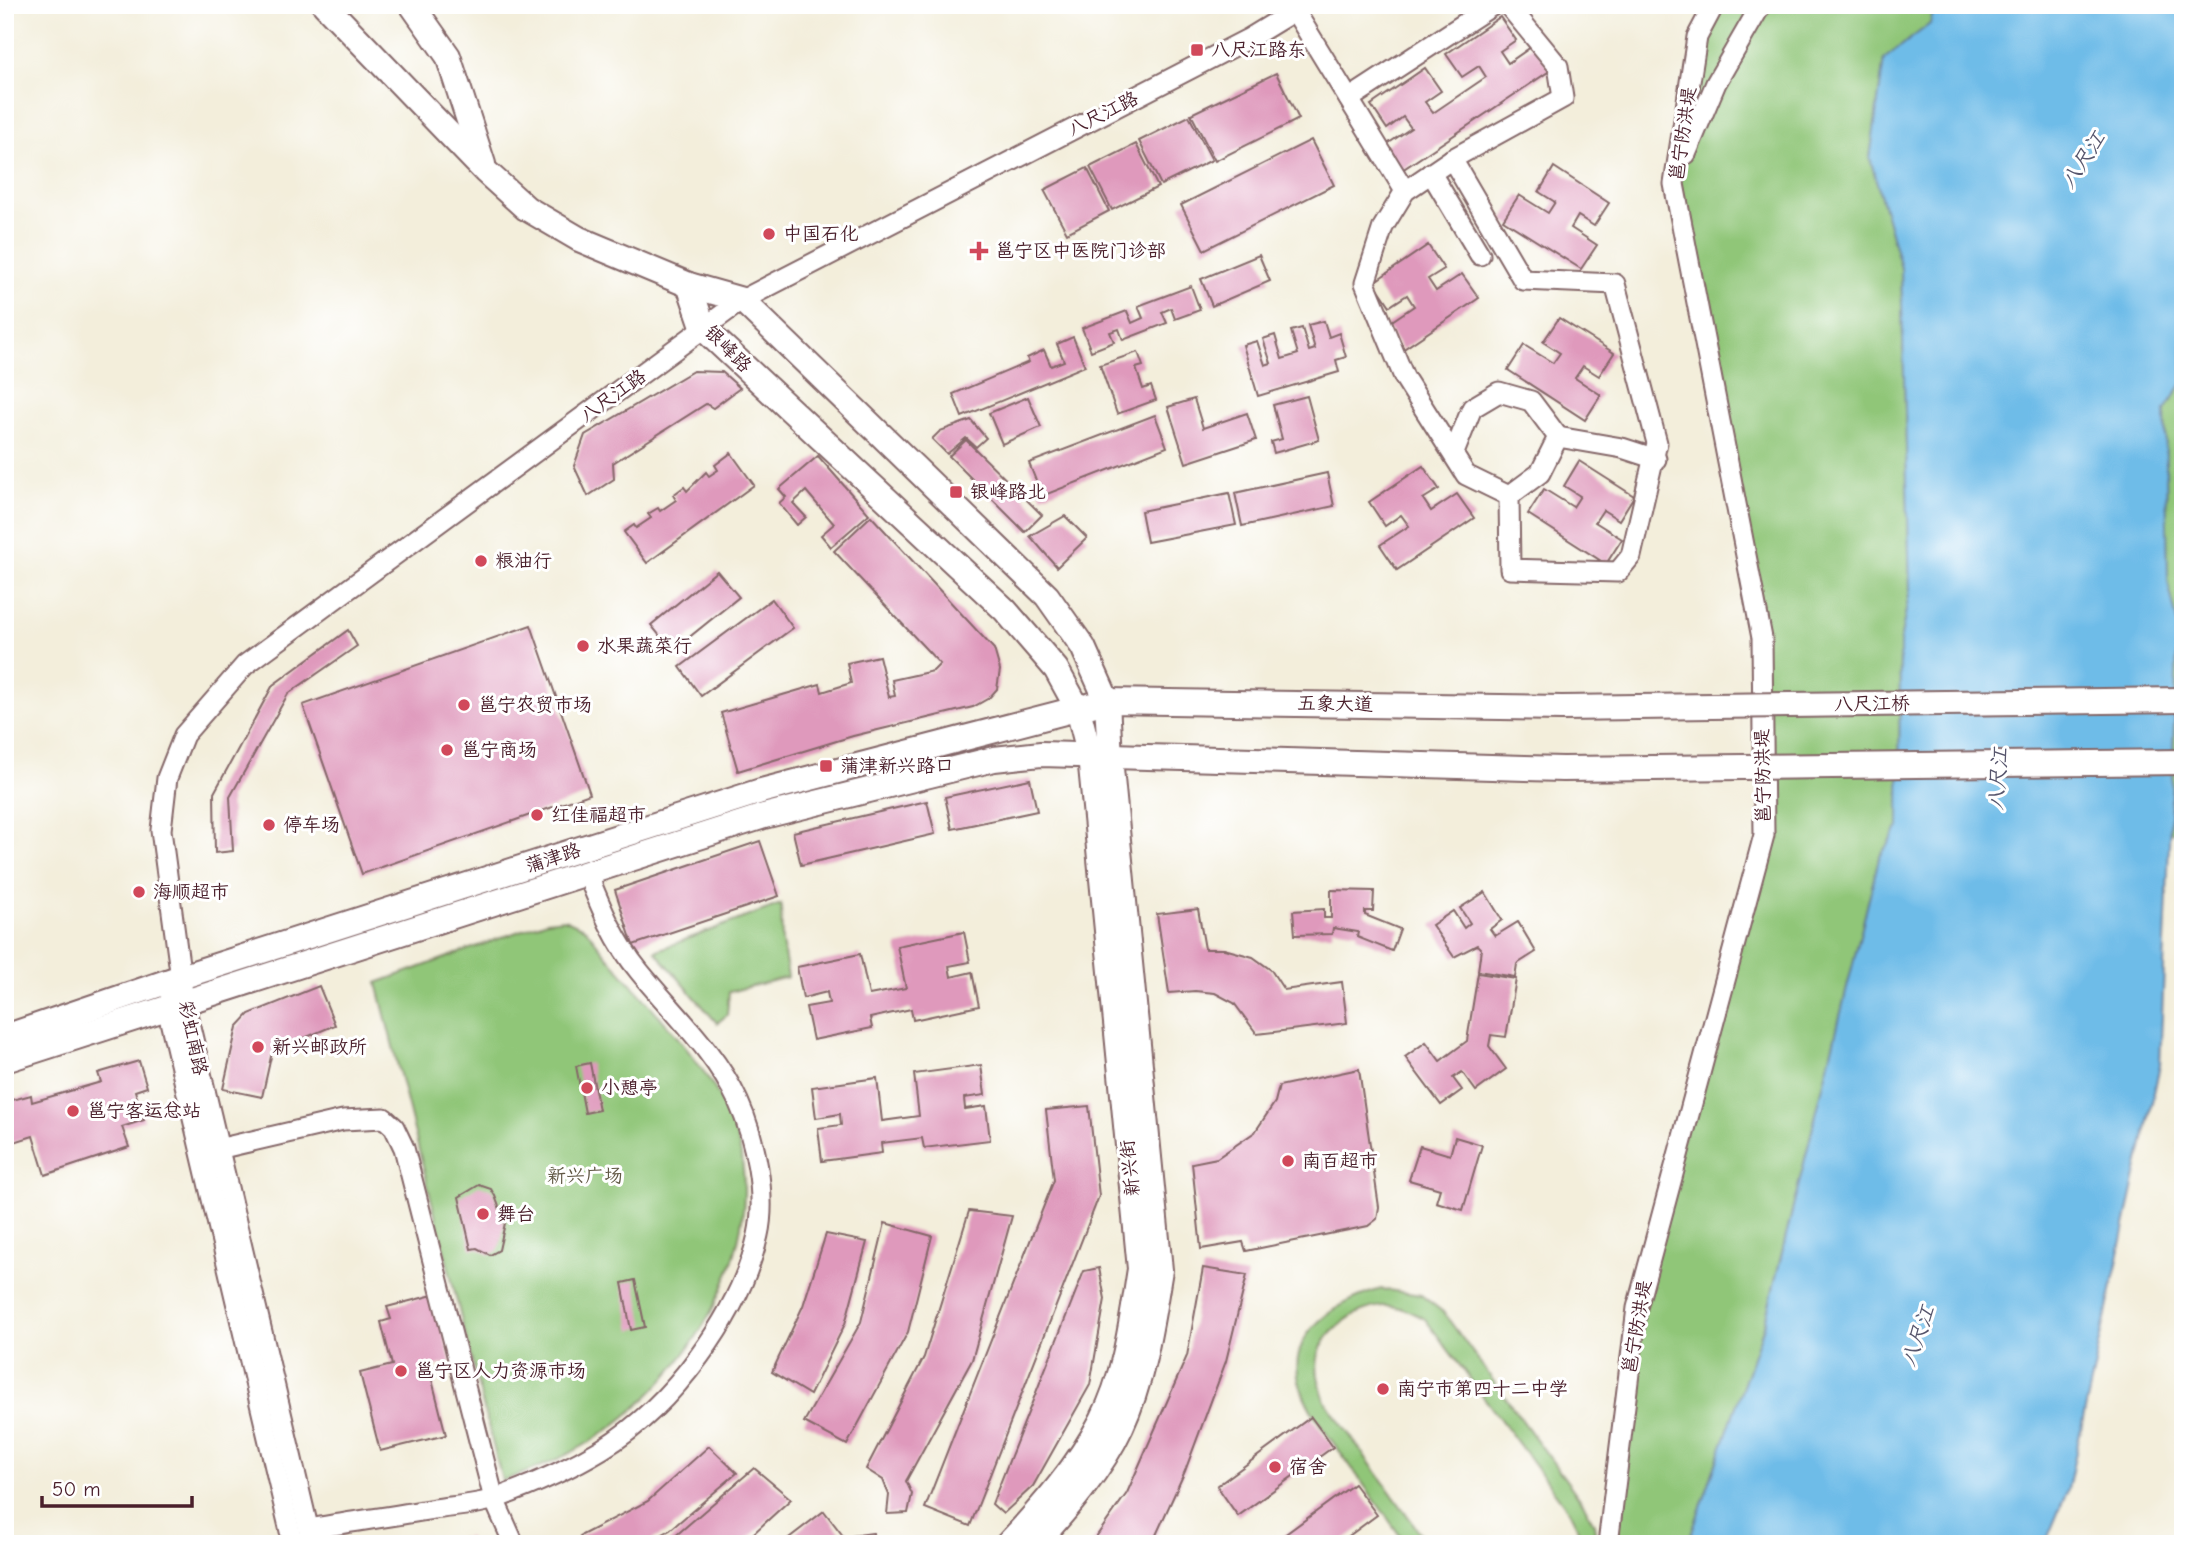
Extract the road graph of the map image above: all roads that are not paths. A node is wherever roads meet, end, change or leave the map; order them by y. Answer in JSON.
{"nodes":[{"id":1,"x":325,"y":5,"type":"edge"},
{"id":2,"x":412,"y":5,"type":"edge"},
{"id":3,"x":1493,"y":5,"type":"edge"},
{"id":4,"x":1508,"y":5,"type":"edge"},
{"id":5,"x":1714,"y":5,"type":"edge"},
{"id":6,"x":1761,"y":5,"type":"edge"},
{"id":7,"x":1299,"y":8,"type":"edge"},
{"id":8,"x":1349,"y":99,"type":"junction"},
{"id":9,"x":1451,"y":159,"type":"junction"},
{"id":10,"x":485,"y":171,"type":"junction"},
{"id":11,"x":1431,"y":173,"type":"junction"},
{"id":12,"x":1674,"y":184,"type":"junction"},
{"id":13,"x":1405,"y":191,"type":"junction"},
{"id":14,"x":1480,"y":255,"type":"dead end"},
{"id":15,"x":689,"y":285,"type":"junction"},
{"id":16,"x":741,"y":300,"type":"junction"},
{"id":17,"x":704,"y":329,"type":"junction"},
{"id":18,"x":1558,"y":437,"type":"junction"},
{"id":19,"x":1454,"y":453,"type":"junction"},
{"id":20,"x":1656,"y":459,"type":"junction"},
{"id":21,"x":1509,"y":496,"type":"junction"},
{"id":22,"x":2183,"y":700,"type":"edge"},
{"id":23,"x":1107,"y":701,"type":"junction"},
{"id":24,"x":1562,"y":708,"type":"joint"},
{"id":25,"x":1078,"y":709,"type":"junction"},
{"id":26,"x":1100,"y":757,"type":"junction"},
{"id":27,"x":2183,"y":762,"type":"edge"},
{"id":28,"x":587,"y":873,"type":"junction"},
{"id":29,"x":177,"y":996,"type":"junction"},
{"id":30,"x":5,"y":1037,"type":"edge"},
{"id":31,"x":5,"y":1060,"type":"edge"},
{"id":32,"x":218,"y":1150,"type":"junction"},
{"id":33,"x":494,"y":1499,"type":"junction"},
{"id":34,"x":311,"y":1536,"type":"edge"},
{"id":35,"x":293,"y":1544,"type":"edge"},
{"id":36,"x":514,"y":1544,"type":"edge"},
{"id":37,"x":1008,"y":1544,"type":"edge"},
{"id":38,"x":1035,"y":1544,"type":"edge"},
{"id":39,"x":1608,"y":1544,"type":"edge"}],
"edges":[{"from":1,"to":10,"type":"main road"},
{"from":2,"to":10,"type":"main road"},
{"from":3,"to":8,"type":"street"},
{"from":4,"to":9,"type":"street"},
{"from":5,"to":12,"type":"street","name":"邕宁防洪堤"},
{"from":6,"to":12,"type":"street"},
{"from":7,"to":8,"type":"street"},
{"from":7,"to":16,"type":"street","name":"八尺江路"},
{"from":8,"to":13,"type":"street"},
{"from":9,"to":11,"type":"street"},
{"from":9,"to":20,"type":"street"},
{"from":10,"to":15,"type":"main road"},
{"from":11,"to":13,"type":"street"},
{"from":11,"to":14,"type":"street"},
{"from":12,"to":39,"type":"street","name":"邕宁防洪堤"},
{"from":13,"to":19,"type":"street"},
{"from":15,"to":16,"type":"main road","name":"银峰路"},
{"from":15,"to":17,"type":"main road","name":"银峰路"},
{"from":16,"to":17,"type":"street","name":"八尺江路"},
{"from":16,"to":23,"type":"main road","name":"银峰路"},
{"from":17,"to":25,"type":"main road","name":"银峰路"},
{"from":17,"to":29,"type":"street","name":"八尺江路"},
{"from":18,"to":19,"type":"street"},
{"from":18,"to":20,"type":"street"},
{"from":18,"to":21,"type":"street"},
{"from":19,"to":21,"type":"street"},
{"from":20,"to":21,"type":"street"},
{"from":22,"to":24,"type":"main road","name":"八尺江桥","bridge":true},
{"from":23,"to":24,"type":"main road","name":"五象大道"},
{"from":23,"to":25,"type":"main road","name":"蒲津路"},
{"from":23,"to":26,"type":"main road"},
{"from":25,"to":26,"type":"main road","name":"银峰路"},
{"from":25,"to":29,"type":"main road","name":"蒲津路"},
{"from":26,"to":27,"type":"main road","bridge":true},
{"from":26,"to":28,"type":"main road","name":"蒲津路"},
{"from":26,"to":37,"type":"main road","name":"新兴街"},
{"from":26,"to":38,"type":"main road","name":"新兴街"},
{"from":28,"to":29,"type":"main road","name":"蒲津路"},
{"from":28,"to":33,"type":"street"},
{"from":29,"to":30,"type":"main road","name":"蒲津路"},
{"from":29,"to":31,"type":"main road","name":"蒲津路"},
{"from":29,"to":32,"type":"street","name":"彩虹南路"},
{"from":29,"to":35,"type":"street","name":"彩虹南路"},
{"from":32,"to":33,"type":"street"},
{"from":32,"to":34,"type":"street","name":"彩虹南路"},
{"from":33,"to":34,"type":"street"},
{"from":33,"to":36,"type":"street"}]}
